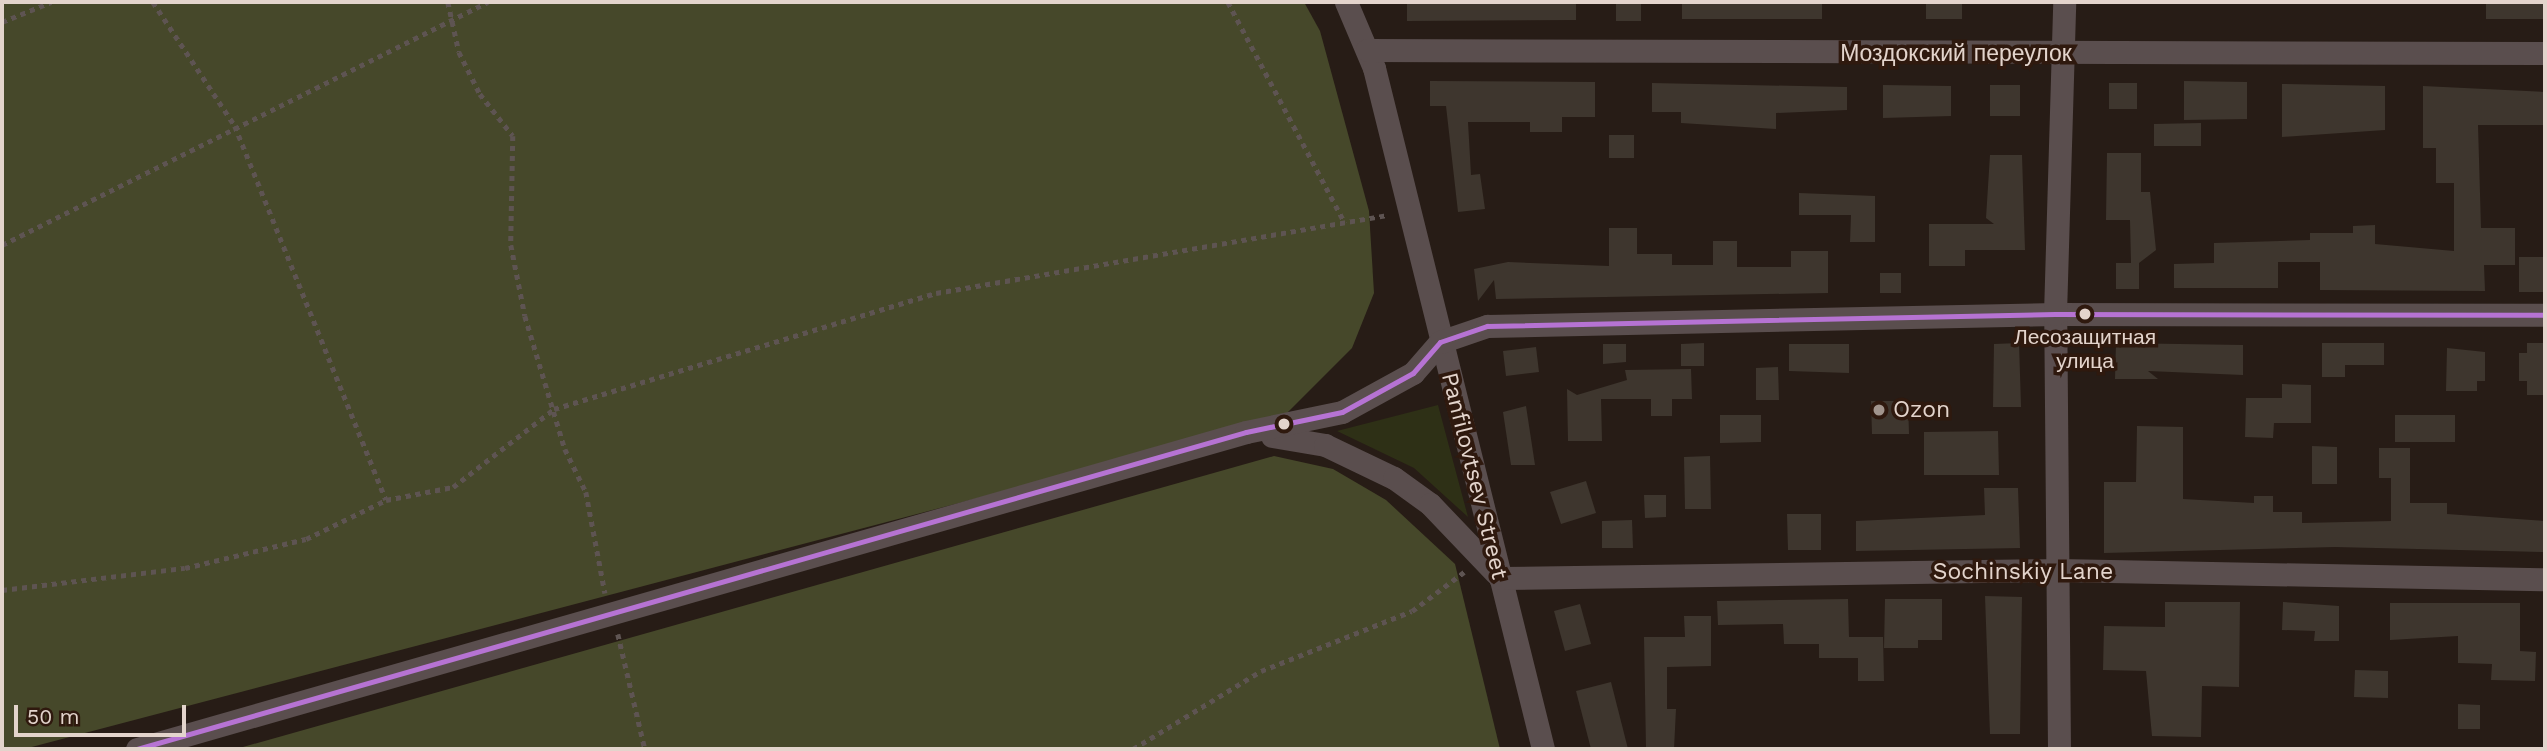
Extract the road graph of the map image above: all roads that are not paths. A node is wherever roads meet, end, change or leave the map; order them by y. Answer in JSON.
{"nodes":[{"id":1,"x":1346,"y":2,"type":"edge"},
{"id":2,"x":2064,"y":2,"type":"edge"},
{"id":3,"x":1367,"y":50,"type":"junction"},
{"id":4,"x":2545,"y":53,"type":"edge"},
{"id":5,"x":2065,"y":55,"type":"junction"},
{"id":6,"x":2055,"y":314,"type":"junction"},
{"id":7,"x":2545,"y":315,"type":"edge"},
{"id":8,"x":1440,"y":342,"type":"junction"},
{"id":9,"x":1246,"y":432,"type":"junction"},
{"id":10,"x":2059,"y":570,"type":"junction"},
{"id":11,"x":1500,"y":578,"type":"junction"},
{"id":12,"x":2545,"y":579,"type":"edge"},
{"id":13,"x":137,"y":749,"type":"edge"},
{"id":14,"x":1543,"y":749,"type":"edge"},
{"id":15,"x":2059,"y":749,"type":"edge"}],
"edges":[{"from":1,"to":3,"type":"street","name":"Panfilovtsev Street"},
{"from":2,"to":5,"type":"street"},
{"from":3,"to":5,"type":"street","name":"Моздокский переулок"},
{"from":3,"to":8,"type":"street","name":"Panfilovtsev Street"},
{"from":4,"to":5,"type":"street","name":"Моздокский переулок"},
{"from":5,"to":6,"type":"street"},
{"from":6,"to":7,"type":"street"},
{"from":6,"to":8,"type":"street"},
{"from":6,"to":10,"type":"street"},
{"from":8,"to":9,"type":"street"},
{"from":8,"to":11,"type":"street","name":"Panfilovtsev Street"},
{"from":9,"to":11,"type":"street"},
{"from":9,"to":13,"type":"street"},
{"from":10,"to":11,"type":"street","name":"Sochinskiy Lane"},
{"from":10,"to":12,"type":"street","name":"Sochinskiy Lane"},
{"from":10,"to":15,"type":"street"},
{"from":11,"to":14,"type":"street","name":"Panfilovtsev Street"}]}
